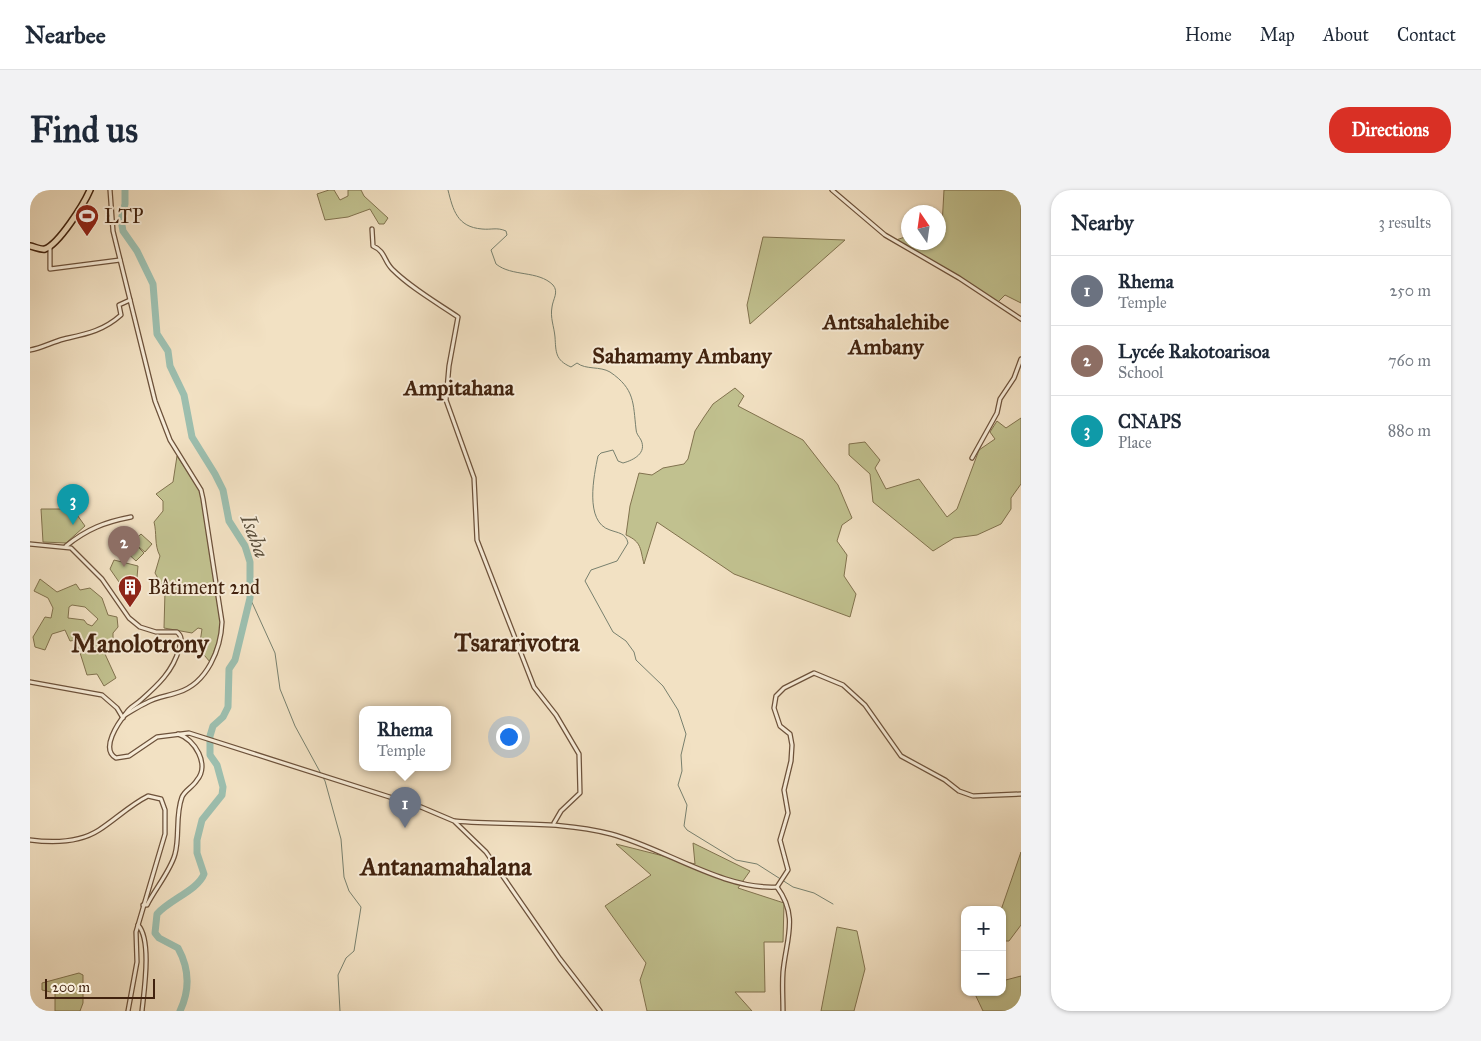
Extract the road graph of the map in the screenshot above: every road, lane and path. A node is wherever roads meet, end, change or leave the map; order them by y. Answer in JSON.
{"nodes":[{"id":1,"x":90,"y":190,"type":"edge"},
{"id":2,"x":110,"y":190,"type":"edge"},
{"id":3,"x":832,"y":190,"type":"edge"},
{"id":4,"x":372,"y":229,"type":"dead end"},
{"id":5,"x":30,"y":246,"type":"edge"},
{"id":6,"x":50,"y":246,"type":"junction"},
{"id":7,"x":120,"y":260,"type":"junction"},
{"id":8,"x":130,"y":300,"type":"junction"},
{"id":9,"x":1021,"y":320,"type":"edge"},
{"id":10,"x":30,"y":350,"type":"edge"},
{"id":11,"x":1021,"y":360,"type":"edge"},
{"id":12,"x":972,"y":458,"type":"dead end"},
{"id":13,"x":131,"y":516,"type":"dead end"},
{"id":14,"x":30,"y":544,"type":"edge"},
{"id":15,"x":66,"y":546,"type":"junction"},
{"id":16,"x":30,"y":682,"type":"edge"},
{"id":17,"x":124,"y":717,"type":"junction"},
{"id":18,"x":175,"y":734,"type":"junction"},
{"id":19,"x":1021,"y":794,"type":"edge"},
{"id":20,"x":454,"y":821,"type":"junction"},
{"id":21,"x":554,"y":823,"type":"junction"},
{"id":22,"x":30,"y":840,"type":"edge"},
{"id":23,"x":777,"y":887,"type":"junction"},
{"id":24,"x":143,"y":905,"type":"junction"},
{"id":25,"x":138,"y":925,"type":"junction"},
{"id":26,"x":128,"y":1011,"type":"edge"},
{"id":27,"x":142,"y":1011,"type":"edge"},
{"id":28,"x":600,"y":1011,"type":"edge"},
{"id":29,"x":783,"y":1011,"type":"edge"}],
"edges":[{"from":1,"to":6,"type":"main road"},
{"from":2,"to":7,"type":"street"},
{"from":3,"to":9,"type":"street"},
{"from":4,"to":21,"type":"street"},
{"from":5,"to":6,"type":"main road"},
{"from":6,"to":7,"type":"street"},
{"from":7,"to":8,"type":"street"},
{"from":8,"to":10,"type":"street"},
{"from":8,"to":17,"type":"street"},
{"from":11,"to":12,"type":"street"},
{"from":13,"to":15,"type":"street"},
{"from":14,"to":15,"type":"street"},
{"from":15,"to":17,"type":"street"},
{"from":16,"to":17,"type":"street"},
{"from":17,"to":18,"type":"street"},
{"from":18,"to":20,"type":"street"},
{"from":18,"to":24,"type":"street"},
{"from":19,"to":23,"type":"street"},
{"from":20,"to":21,"type":"street"},
{"from":20,"to":28,"type":"street"},
{"from":21,"to":23,"type":"street"},
{"from":22,"to":24,"type":"street"},
{"from":23,"to":29,"type":"street"},
{"from":24,"to":25,"type":"street"},
{"from":25,"to":26,"type":"street"},
{"from":25,"to":27,"type":"street"}]}
